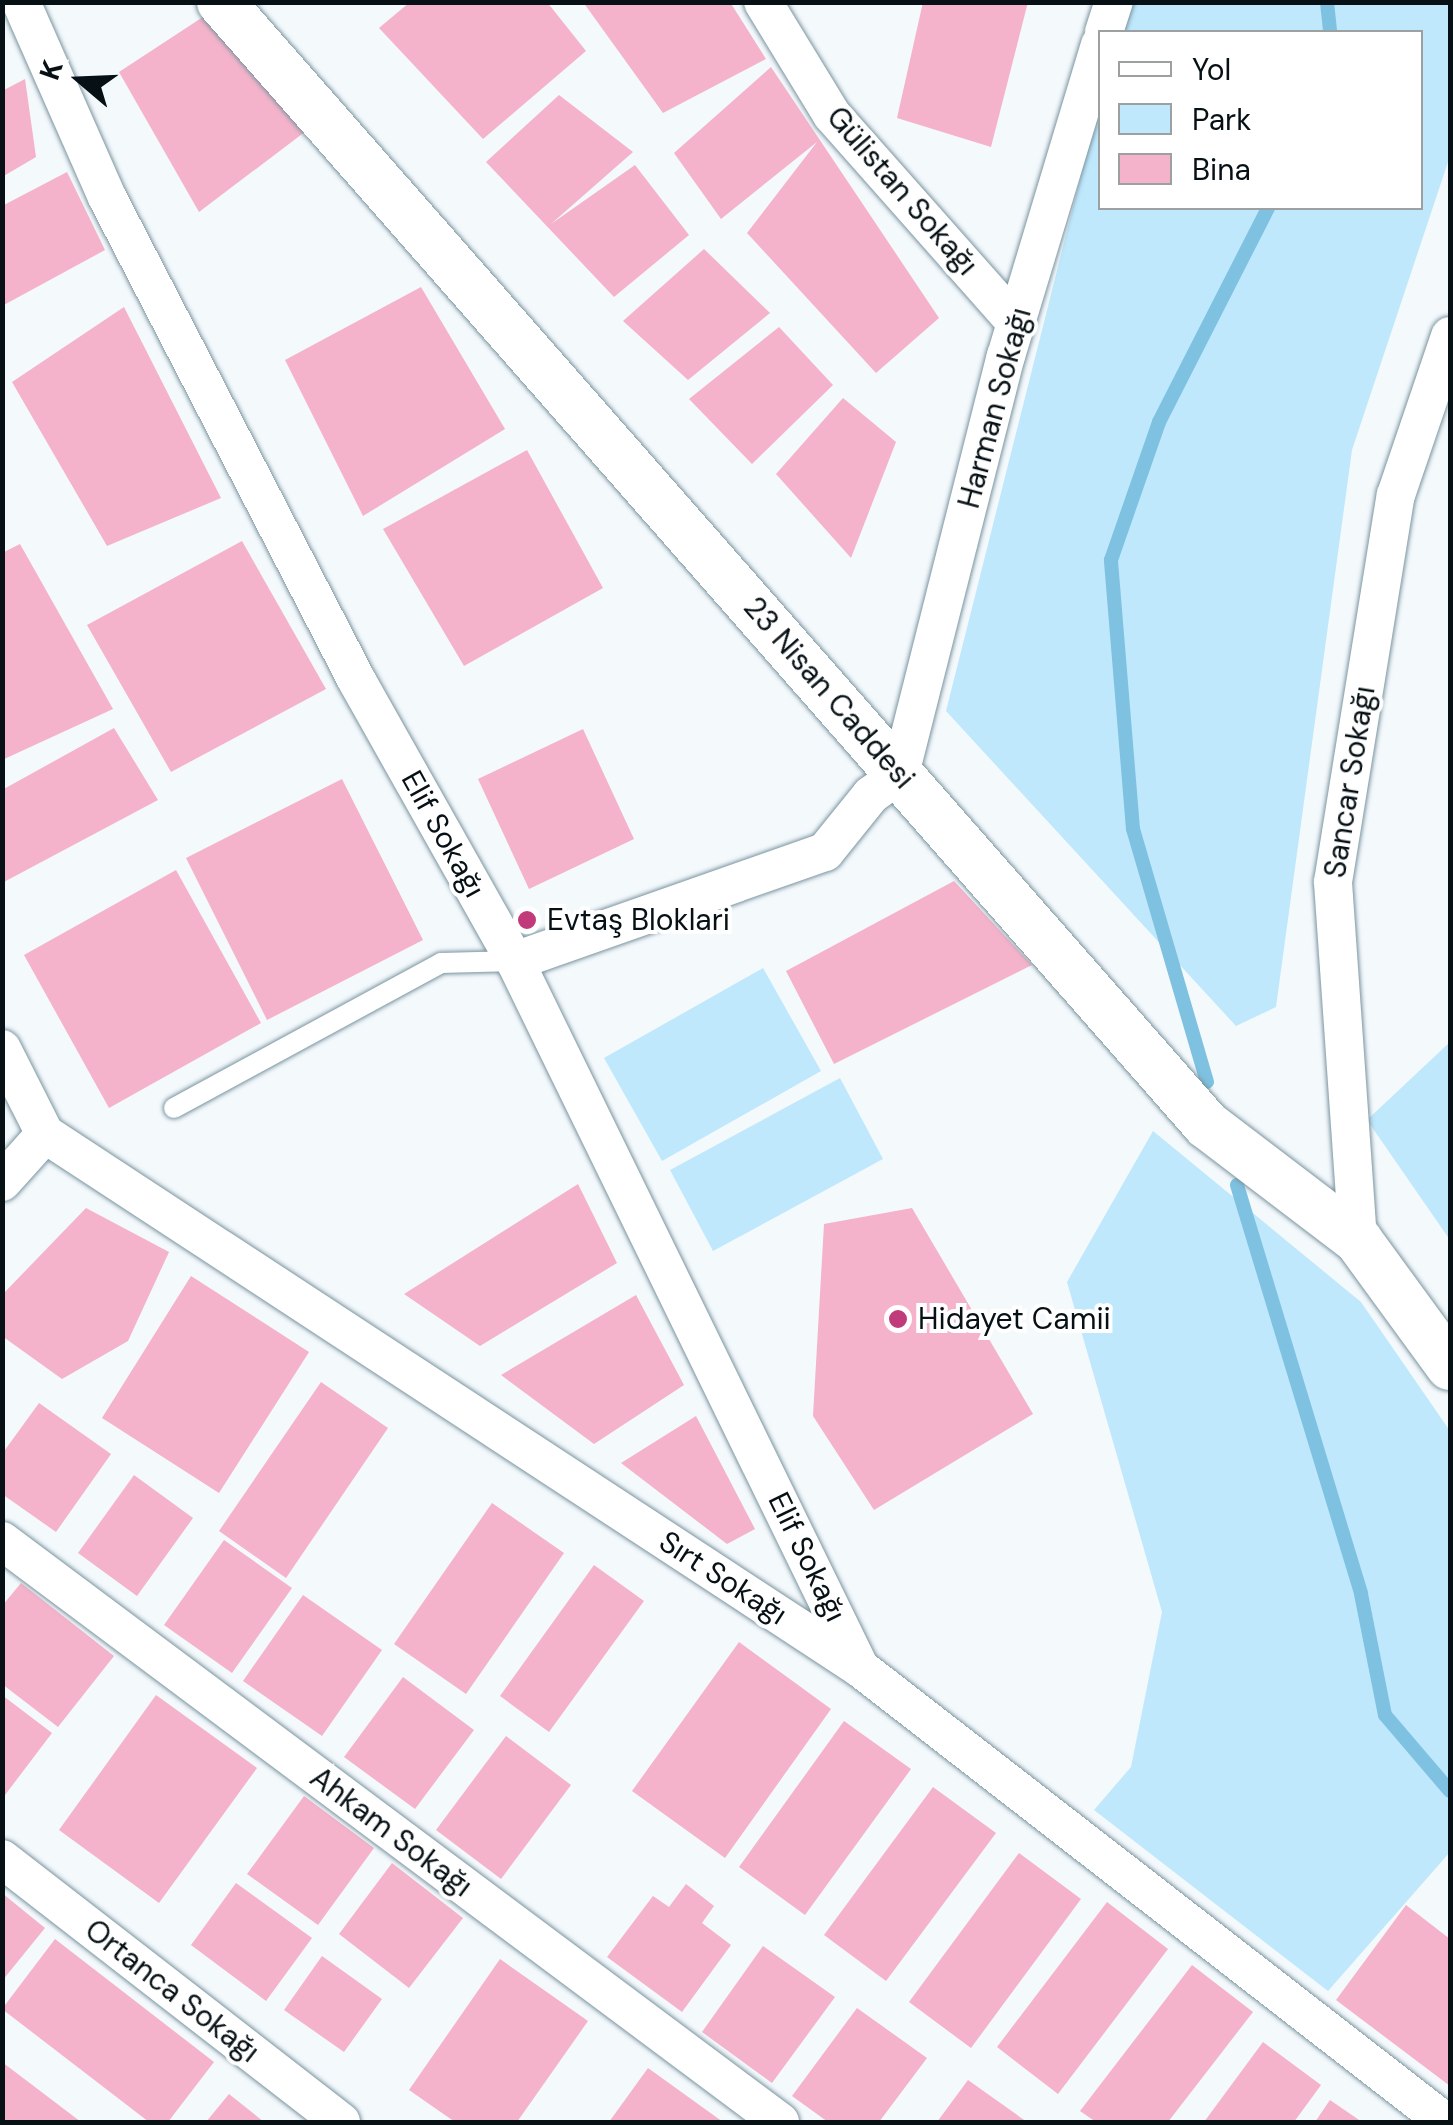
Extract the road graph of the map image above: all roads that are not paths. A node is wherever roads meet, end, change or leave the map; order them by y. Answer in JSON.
{"nodes":[{"id":1,"x":21,"y":2,"type":"edge"},
{"id":2,"x":221,"y":2,"type":"edge"},
{"id":3,"x":763,"y":2,"type":"edge"},
{"id":4,"x":1114,"y":2,"type":"edge"},
{"id":5,"x":1105,"y":30,"type":"edge"},
{"id":6,"x":1098,"y":52,"type":"edge"},
{"id":7,"x":1016,"y":323,"type":"junction"},
{"id":8,"x":1450,"y":336,"type":"edge"},
{"id":9,"x":900,"y":774,"type":"junction"},
{"id":10,"x":515,"y":961,"type":"junction"},
{"id":11,"x":2,"y":1049,"type":"edge"},
{"id":12,"x":174,"y":1108,"type":"dead end"},
{"id":13,"x":46,"y":1134,"type":"junction"},
{"id":14,"x":2,"y":1182,"type":"edge"},
{"id":15,"x":1358,"y":1240,"type":"junction"},
{"id":16,"x":1450,"y":1366,"type":"edge"},
{"id":17,"x":2,"y":1541,"type":"edge"},
{"id":18,"x":860,"y":1668,"type":"junction"},
{"id":19,"x":2,"y":1859,"type":"edge"},
{"id":20,"x":341,"y":2122,"type":"edge"},
{"id":21,"x":780,"y":2122,"type":"edge"},
{"id":22,"x":1445,"y":2122,"type":"edge"}],
"edges":[{"from":1,"to":10,"type":"street","name":"Elif Sokağı"},
{"from":2,"to":9,"type":"street","name":"23 Nisan Caddesi"},
{"from":3,"to":7,"type":"street","name":"Gülistan Sokağı"},
{"from":4,"to":5,"type":"street"},
{"from":6,"to":7,"type":"street","name":"Harman Sokağı"},
{"from":7,"to":9,"type":"street","name":"Harman Sokağı"},
{"from":8,"to":15,"type":"street","name":"Sancar Sokağı"},
{"from":9,"to":10,"type":"street"},
{"from":9,"to":15,"type":"street","name":"23 Nisan Caddesi"},
{"from":10,"to":12,"type":"lane"},
{"from":10,"to":18,"type":"street","name":"Elif Sokağı"},
{"from":11,"to":13,"type":"street","name":"Sırt Sokağı"},
{"from":13,"to":14,"type":"street"},
{"from":13,"to":18,"type":"street","name":"Sırt Sokağı"},
{"from":15,"to":16,"type":"street","name":"23 Nisan Caddesi"},
{"from":17,"to":21,"type":"street","name":"Ahkam Sokağı"},
{"from":18,"to":22,"type":"street","name":"Sırt Sokağı"},
{"from":19,"to":20,"type":"street","name":"Ortanca Sokağı"}]}
